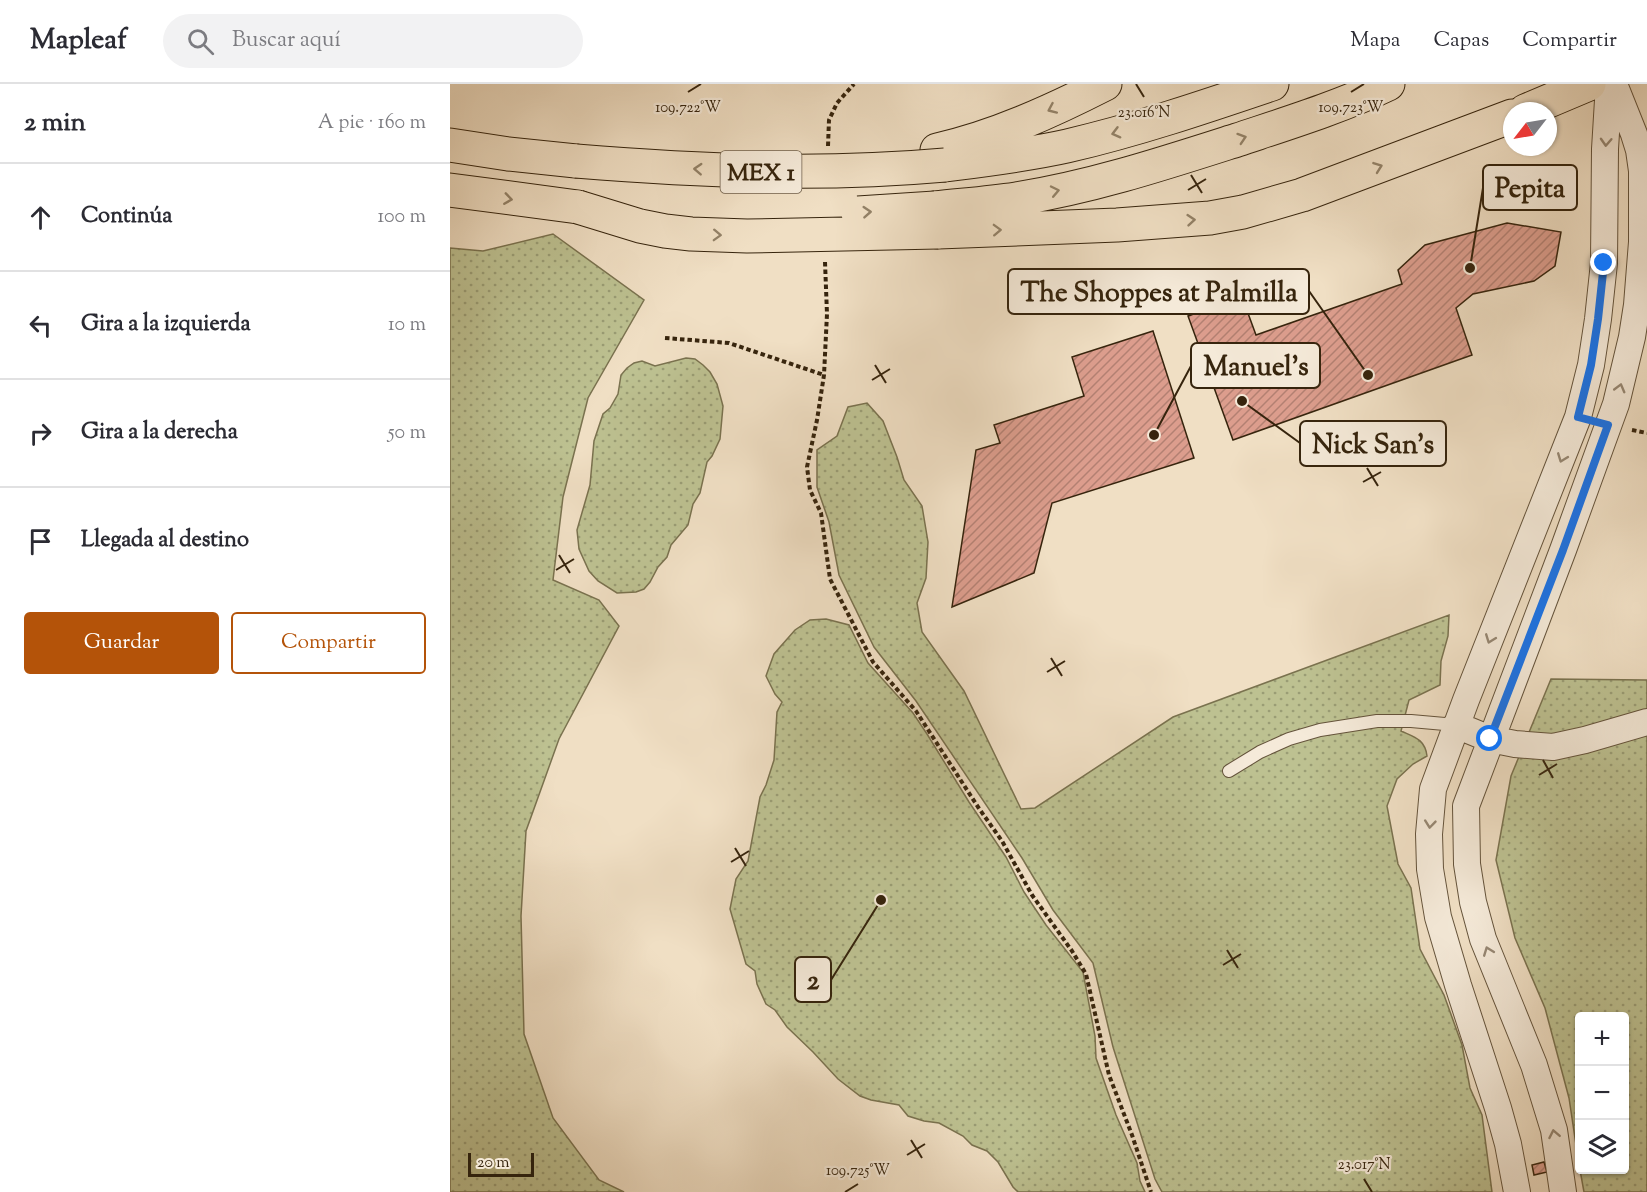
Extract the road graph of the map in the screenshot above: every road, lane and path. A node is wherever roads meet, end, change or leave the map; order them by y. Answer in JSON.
{"nodes":[{"id":1,"x":854,"y":84,"type":"edge"},
{"id":2,"x":1105,"y":84,"type":"edge"},
{"id":3,"x":1272,"y":84,"type":"edge"},
{"id":4,"x":1388,"y":84,"type":"edge"},
{"id":5,"x":1589,"y":84,"type":"edge"},
{"id":6,"x":1612,"y":84,"type":"edge"},
{"id":7,"x":1546,"y":102,"type":"edge"},
{"id":8,"x":1503,"y":119,"type":"edge"},
{"id":9,"x":829,"y":120,"type":"dead end"},
{"id":10,"x":450,"y":145,"type":"edge"},
{"id":11,"x":944,"y":156,"type":"junction"},
{"id":12,"x":450,"y":190,"type":"edge"},
{"id":13,"x":936,"y":220,"type":"junction"},
{"id":14,"x":825,"y":254,"type":"dead end"},
{"id":15,"x":665,"y":338,"type":"dead end"},
{"id":16,"x":824,"y":375,"type":"junction"},
{"id":17,"x":1593,"y":421,"type":"junction"},
{"id":18,"x":1647,"y":722,"type":"edge"},
{"id":19,"x":1456,"y":725,"type":"junction"},
{"id":20,"x":1490,"y":739,"type":"junction"},
{"id":21,"x":1229,"y":771,"type":"dead end"},
{"id":22,"x":1151,"y":1192,"type":"edge"},
{"id":23,"x":1517,"y":1192,"type":"edge"},
{"id":24,"x":1563,"y":1192,"type":"edge"}],
"edges":[{"from":1,"to":9,"type":"path"},
{"from":2,"to":11,"type":"highway","one_way":true},
{"from":3,"to":11,"type":"highway","number":"MEX 1","one_way":true},
{"from":13,"to":4,"type":"highway","number":"MEX 1","one_way":true},
{"from":5,"to":7,"type":"highway"},
{"from":6,"to":17,"type":"street","one_way":true},
{"from":17,"to":6,"type":"street","one_way":true},
{"from":13,"to":8,"type":"highway","one_way":true},
{"from":11,"to":10,"type":"highway","number":"MEX 1","one_way":true,"bridge":true},
{"from":12,"to":13,"type":"highway","number":"MEX 1","one_way":true,"bridge":true},
{"from":14,"to":16,"type":"path"},
{"from":15,"to":16,"type":"path"},
{"from":16,"to":22,"type":"path"},
{"from":17,"to":19,"type":"street","one_way":true},
{"from":17,"to":20,"type":"street"},
{"from":18,"to":20,"type":"street"},
{"from":19,"to":20,"type":"street"},
{"from":19,"to":21,"type":"lane"},
{"from":19,"to":23,"type":"street","one_way":true},
{"from":24,"to":20,"type":"street","one_way":true}]}
